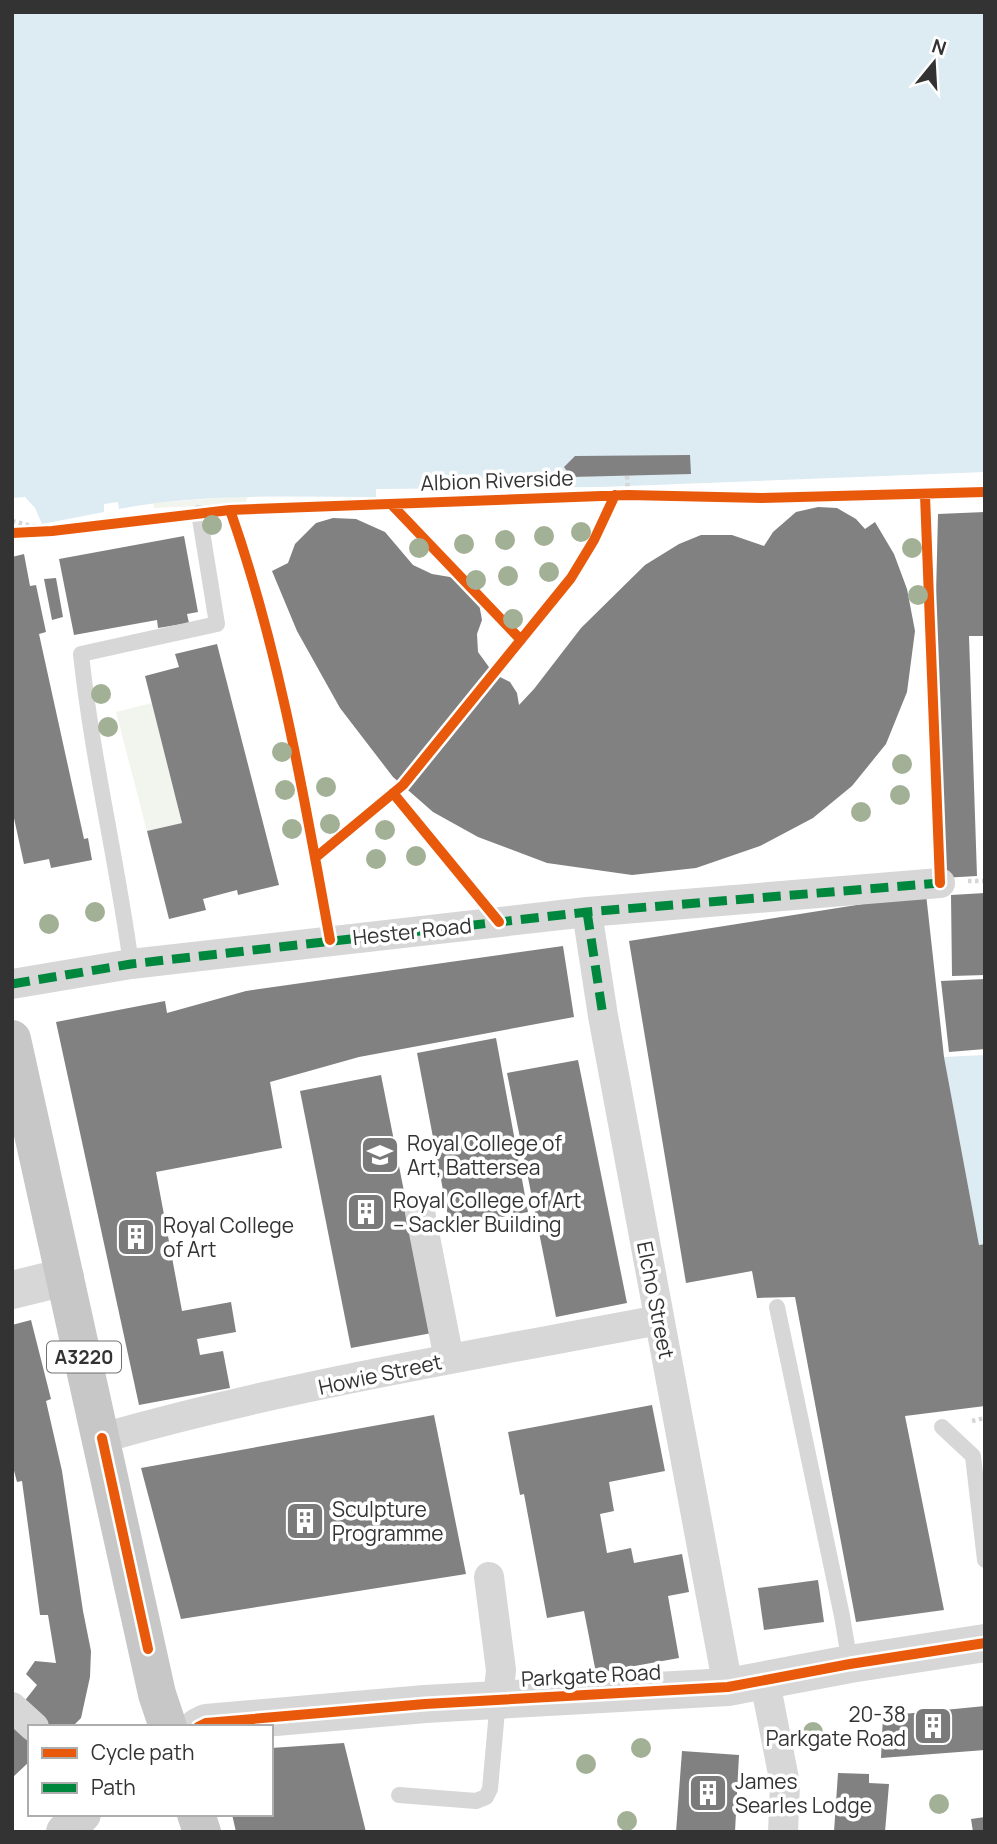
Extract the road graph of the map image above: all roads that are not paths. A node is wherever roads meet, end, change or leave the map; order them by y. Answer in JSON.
{"nodes":[{"id":1,"x":199,"y":513,"type":"dead end"},
{"id":2,"x":940,"y":883,"type":"dead end"},
{"id":3,"x":587,"y":912,"type":"junction"},
{"id":4,"x":131,"y":964,"type":"junction"},
{"id":5,"x":12,"y":984,"type":"edge"},
{"id":6,"x":12,"y":1039,"type":"edge"},
{"id":7,"x":420,"y":1212,"type":"dead end"},
{"id":8,"x":65,"y":1277,"type":"junction"},
{"id":9,"x":12,"y":1290,"type":"edge"},
{"id":10,"x":777,"y":1307,"type":"dead end"},
{"id":11,"x":659,"y":1320,"type":"junction"},
{"id":12,"x":449,"y":1359,"type":"junction"},
{"id":13,"x":942,"y":1427,"type":"dead end"},
{"id":14,"x":102,"y":1438,"type":"junction"},
{"id":15,"x":985,"y":1560,"type":"edge"},
{"id":16,"x":489,"y":1577,"type":"dead end"},
{"id":17,"x":985,"y":1643,"type":"edge"},
{"id":18,"x":850,"y":1664,"type":"junction"},
{"id":19,"x":765,"y":1682,"type":"junction"},
{"id":20,"x":728,"y":1687,"type":"junction"},
{"id":21,"x":498,"y":1700,"type":"junction"},
{"id":22,"x":12,"y":1707,"type":"edge"},
{"id":23,"x":32,"y":1725,"type":"edge"},
{"id":24,"x":167,"y":1725,"type":"edge"},
{"id":25,"x":202,"y":1725,"type":"edge"},
{"id":26,"x":399,"y":1796,"type":"dead end"},
{"id":27,"x":80,"y":1816,"type":"edge"},
{"id":28,"x":65,"y":1832,"type":"edge"},
{"id":29,"x":783,"y":1832,"type":"edge"}],
"edges":[{"from":1,"to":4,"type":"lane"},
{"from":2,"to":3,"type":"street","name":"Hester Road"},
{"from":3,"to":4,"type":"street","name":"Hester Road"},
{"from":3,"to":11,"type":"street","name":"Elcho Street"},
{"from":4,"to":5,"type":"street","name":"Hester Road"},
{"from":6,"to":8,"type":"highway","number":"A3220"},
{"from":7,"to":12,"type":"street"},
{"from":8,"to":9,"type":"street"},
{"from":8,"to":14,"type":"highway","number":"A3220"},
{"from":10,"to":18,"type":"lane"},
{"from":11,"to":12,"type":"street","name":"Howie Street"},
{"from":11,"to":20,"type":"street","name":"Elcho Street"},
{"from":12,"to":14,"type":"street","name":"Howie Street"},
{"from":13,"to":15,"type":"lane"},
{"from":14,"to":24,"type":"highway","number":"A3220"},
{"from":16,"to":21,"type":"street"},
{"from":17,"to":18,"type":"street","name":"Parkgate Road"},
{"from":18,"to":19,"type":"street","name":"Parkgate Road"},
{"from":19,"to":20,"type":"street","name":"Parkgate Road"},
{"from":19,"to":29,"type":"street"},
{"from":20,"to":21,"type":"street","name":"Parkgate Road"},
{"from":21,"to":25,"type":"street","name":"Parkgate Road"},
{"from":21,"to":26,"type":"lane"},
{"from":22,"to":23,"type":"street"},
{"from":27,"to":28,"type":"main road"}]}
